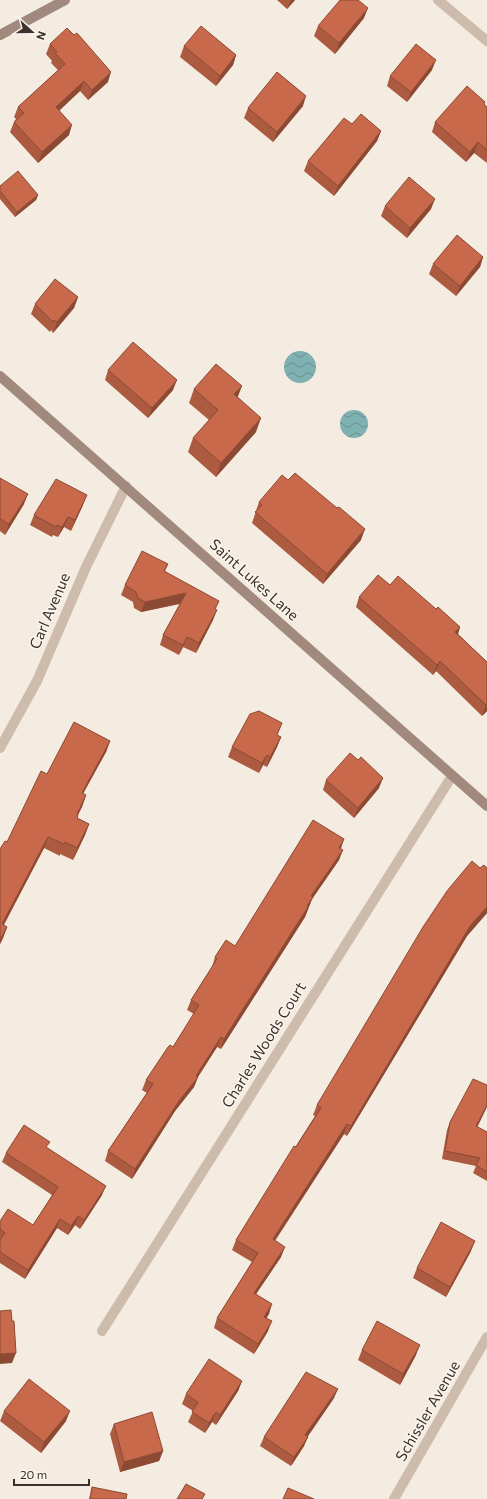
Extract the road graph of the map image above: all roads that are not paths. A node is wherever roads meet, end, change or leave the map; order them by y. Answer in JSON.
{"nodes":[{"id":1,"x":65,"y":0,"type":"edge"},
{"id":2,"x":438,"y":0,"type":"edge"},
{"id":3,"x":0,"y":34,"type":"edge"},
{"id":4,"x":487,"y":41,"type":"edge"},
{"id":5,"x":0,"y":376,"type":"edge"},
{"id":6,"x":126,"y":486,"type":"junction"},
{"id":7,"x":0,"y":748,"type":"edge"},
{"id":8,"x":452,"y":776,"type":"junction"},
{"id":9,"x":487,"y":806,"type":"edge"},
{"id":10,"x":102,"y":1331,"type":"dead end"},
{"id":11,"x":487,"y":1337,"type":"edge"},
{"id":12,"x":394,"y":1499,"type":"edge"}],
"edges":[{"from":1,"to":3,"type":"street"},
{"from":2,"to":4,"type":"street"},
{"from":5,"to":6,"type":"street","name":"Saint Lukes Lane"},
{"from":6,"to":7,"type":"street","name":"Carl Avenue"},
{"from":6,"to":8,"type":"street","name":"Saint Lukes Lane"},
{"from":8,"to":9,"type":"street","name":"Saint Lukes Lane"},
{"from":8,"to":10,"type":"street","name":"Charles Woods Court"},
{"from":11,"to":12,"type":"street","name":"Schissler Avenue"}]}
